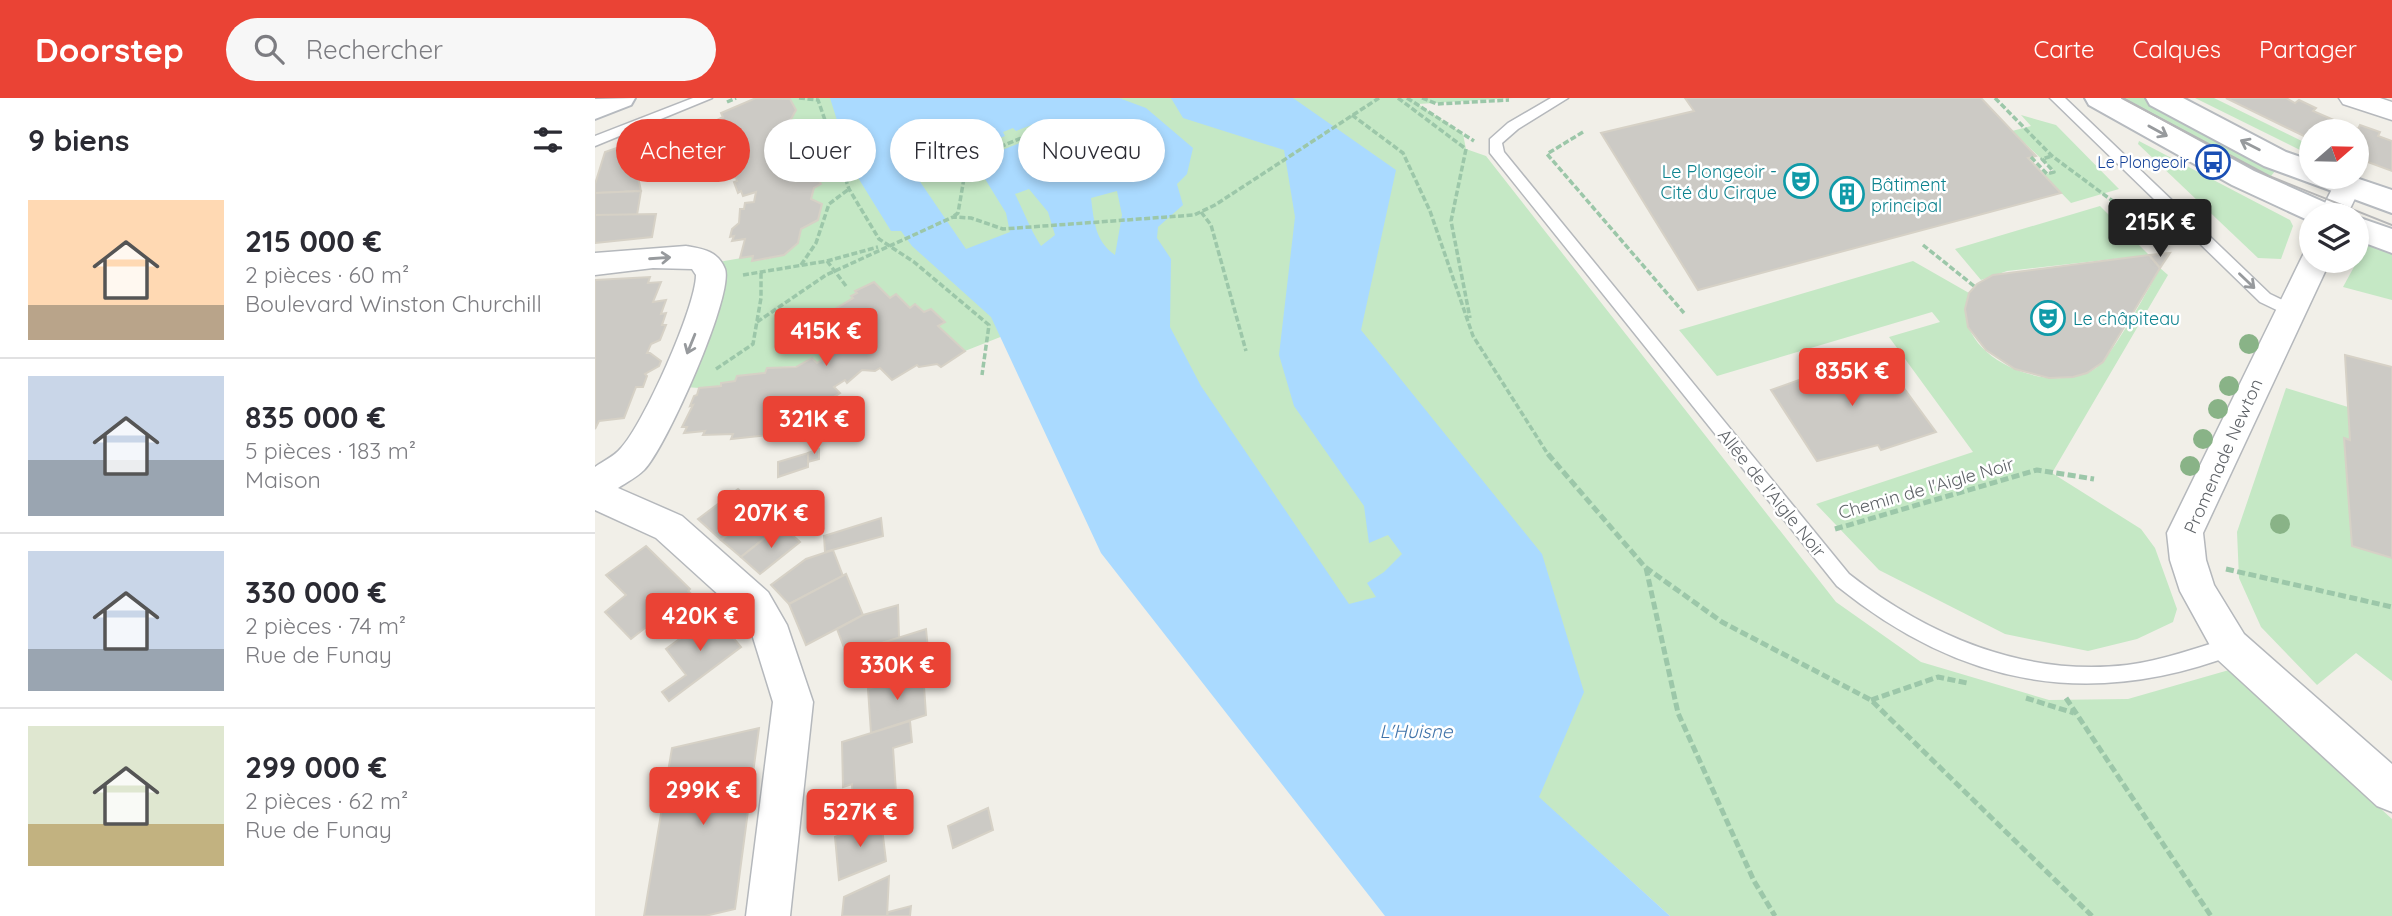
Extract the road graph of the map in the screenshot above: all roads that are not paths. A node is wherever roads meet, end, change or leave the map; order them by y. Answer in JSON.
{"nodes":[{"id":1,"x":609,"y":98,"type":"edge"},
{"id":2,"x":621,"y":98,"type":"edge"},
{"id":3,"x":683,"y":98,"type":"edge"},
{"id":4,"x":705,"y":98,"type":"edge"},
{"id":5,"x":1562,"y":98,"type":"edge"},
{"id":6,"x":2057,"y":98,"type":"edge"},
{"id":7,"x":2099,"y":98,"type":"edge"},
{"id":8,"x":2160,"y":98,"type":"edge"},
{"id":9,"x":2351,"y":98,"type":"edge"},
{"id":10,"x":595,"y":102,"type":"edge"},
{"id":11,"x":595,"y":110,"type":"edge"},
{"id":12,"x":2392,"y":111,"type":"edge"},
{"id":13,"x":595,"y":132,"type":"edge"},
{"id":14,"x":595,"y":141,"type":"edge"},
{"id":15,"x":2299,"y":168,"type":"edge"},
{"id":16,"x":2356,"y":189,"type":"edge"},
{"id":17,"x":2392,"y":202,"type":"edge"},
{"id":18,"x":2299,"y":204,"type":"edge"},
{"id":19,"x":2369,"y":232,"type":"edge"},
{"id":20,"x":2392,"y":241,"type":"edge"},
{"id":21,"x":595,"y":264,"type":"edge"},
{"id":22,"x":2309,"y":273,"type":"edge"},
{"id":23,"x":2290,"y":310,"type":"junction"},
{"id":24,"x":595,"y":486,"type":"edge"},
{"id":25,"x":595,"y":494,"type":"edge"},
{"id":26,"x":2231,"y":647,"type":"junction"},
{"id":27,"x":2392,"y":791,"type":"edge"},
{"id":28,"x":768,"y":916,"type":"edge"}],
"edges":[{"from":1,"to":10,"type":"street"},
{"from":2,"to":11,"type":"street"},
{"from":3,"to":13,"type":"lane"},
{"from":4,"to":14,"type":"lane"},
{"from":5,"to":26,"type":"lane","name":"Allée de l'Aigle Noir"},
{"from":6,"to":23,"type":"lane","one_way":true},
{"from":7,"to":18,"type":"street","one_way":true},
{"from":15,"to":8,"type":"street","one_way":true},
{"from":9,"to":12,"type":"street"},
{"from":16,"to":17,"type":"street"},
{"from":19,"to":20,"type":"street"},
{"from":21,"to":24,"type":"street","one_way":true},
{"from":22,"to":23,"type":"street","name":"Promenade Newton"},
{"from":23,"to":26,"type":"street","name":"Promenade Newton"},
{"from":25,"to":28,"type":"street"},
{"from":26,"to":27,"type":"street","name":"Promenade Newton"}]}
